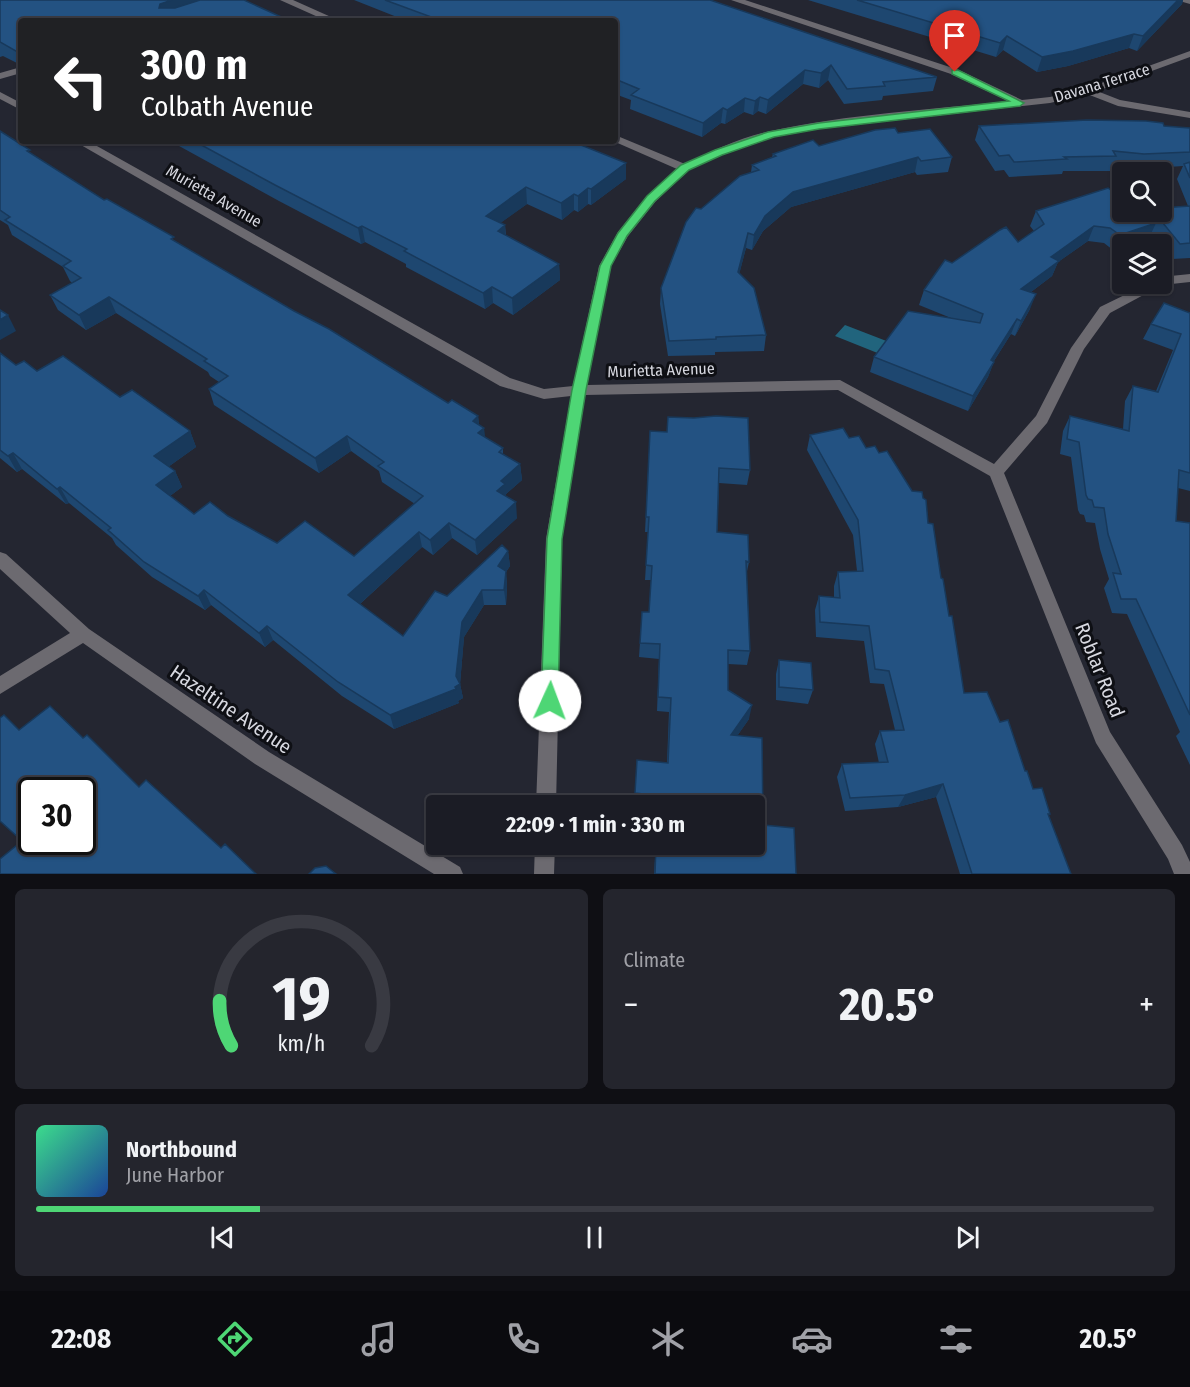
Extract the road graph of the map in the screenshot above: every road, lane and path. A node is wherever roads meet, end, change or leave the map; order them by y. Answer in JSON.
{"nodes":[{"id":1,"x":285,"y":0,"type":"edge"},
{"id":2,"x":736,"y":0,"type":"edge"},
{"id":3,"x":1186,"y":0,"type":"edge"},
{"id":4,"x":1190,"y":1,"type":"edge"},
{"id":5,"x":328,"y":18,"type":"edge"},
{"id":6,"x":1190,"y":54,"type":"edge"},
{"id":7,"x":18,"y":71,"type":"edge"},
{"id":8,"x":0,"y":76,"type":"edge"},
{"id":9,"x":1088,"y":91,"type":"junction"},
{"id":10,"x":0,"y":95,"type":"edge"},
{"id":11,"x":1020,"y":103,"type":"junction"},
{"id":12,"x":18,"y":105,"type":"edge"},
{"id":13,"x":1190,"y":115,"type":"edge"},
{"id":14,"x":618,"y":139,"type":"edge"},
{"id":15,"x":85,"y":144,"type":"edge"},
{"id":16,"x":685,"y":168,"type":"junction"},
{"id":17,"x":1190,"y":278,"type":"edge"},
{"id":18,"x":1172,"y":280,"type":"edge"},
{"id":19,"x":1136,"y":294,"type":"edge"},
{"id":20,"x":579,"y":390,"type":"junction"},
{"id":21,"x":996,"y":472,"type":"junction"},
{"id":22,"x":0,"y":560,"type":"edge"},
{"id":23,"x":82,"y":634,"type":"junction"},
{"id":24,"x":0,"y":686,"type":"edge"},
{"id":25,"x":546,"y":795,"type":"edge"},
{"id":26,"x":545,"y":855,"type":"edge"},
{"id":27,"x":453,"y":874,"type":"edge"},
{"id":28,"x":544,"y":874,"type":"edge"},
{"id":29,"x":1185,"y":874,"type":"edge"}],
"edges":[{"from":1,"to":5,"type":"street"},
{"from":2,"to":11,"type":"street"},
{"from":3,"to":4,"type":"street"},
{"from":6,"to":9,"type":"street","name":"Davana Terrace"},
{"from":7,"to":8,"type":"street"},
{"from":9,"to":11,"type":"street","name":"Davana Terrace"},
{"from":9,"to":13,"type":"street"},
{"from":10,"to":12,"type":"street"},
{"from":11,"to":16,"type":"street","name":"Davana Terrace"},
{"from":14,"to":16,"type":"street"},
{"from":15,"to":20,"type":"street","name":"Murietta Avenue"},
{"from":16,"to":20,"type":"street","name":"Davana Terrace"},
{"from":17,"to":18,"type":"street"},
{"from":19,"to":21,"type":"street"},
{"from":20,"to":21,"type":"street","name":"Murietta Avenue"},
{"from":20,"to":25,"type":"street","name":"Davana Terrace"},
{"from":21,"to":29,"type":"street","name":"Roblar Road"},
{"from":22,"to":23,"type":"street","name":"Hazeltine Avenue"},
{"from":23,"to":24,"type":"street"},
{"from":23,"to":27,"type":"street","name":"Hazeltine Avenue"},
{"from":26,"to":28,"type":"street"}]}
